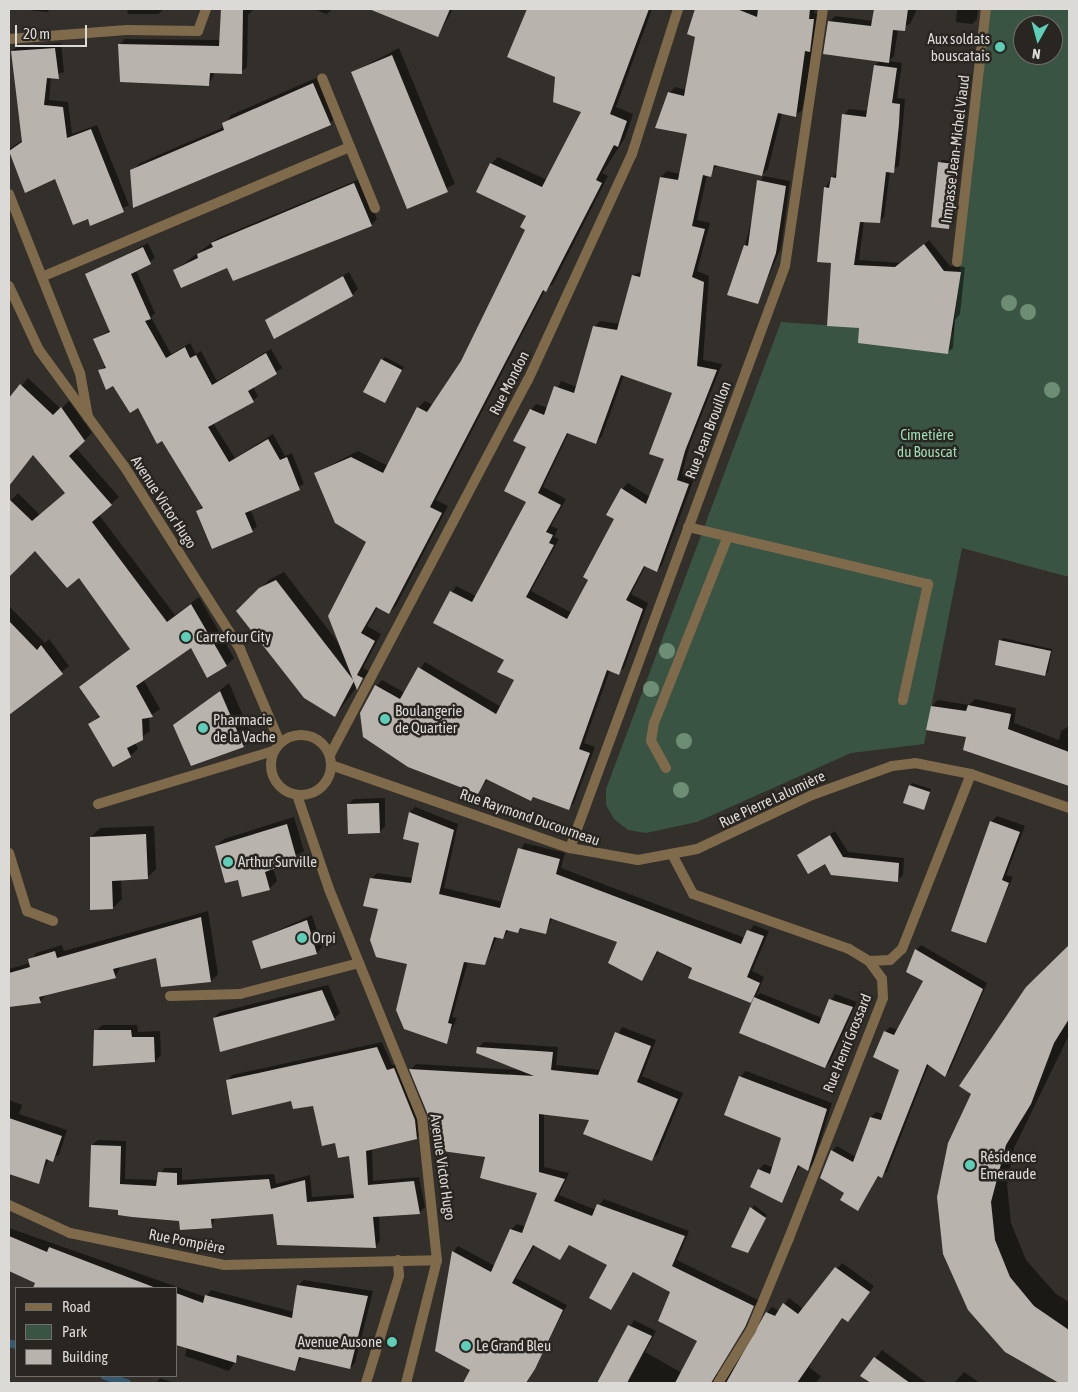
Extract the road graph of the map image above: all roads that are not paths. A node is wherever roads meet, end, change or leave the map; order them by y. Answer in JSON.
{"nodes":[{"id":1,"x":206,"y":9,"type":"edge"},
{"id":2,"x":678,"y":9,"type":"edge"},
{"id":3,"x":823,"y":9,"type":"edge"},
{"id":4,"x":986,"y":9,"type":"edge"},
{"id":5,"x":9,"y":39,"type":"edge"},
{"id":6,"x":322,"y":78,"type":"dead end"},
{"id":7,"x":350,"y":147,"type":"junction"},
{"id":8,"x":9,"y":194,"type":"edge"},
{"id":9,"x":375,"y":208,"type":"dead end"},
{"id":10,"x":957,"y":262,"type":"dead end"},
{"id":11,"x":44,"y":276,"type":"junction"},
{"id":12,"x":9,"y":286,"type":"edge"},
{"id":13,"x":88,"y":418,"type":"junction"},
{"id":14,"x":688,"y":528,"type":"junction"},
{"id":15,"x":727,"y":539,"type":"junction"},
{"id":16,"x":903,"y":700,"type":"dead end"},
{"id":17,"x":277,"y":747,"type":"junction"},
{"id":18,"x":331,"y":760,"type":"junction"},
{"id":19,"x":666,"y":768,"type":"dead end"},
{"id":20,"x":971,"y":774,"type":"junction"},
{"id":21,"x":297,"y":795,"type":"junction"},
{"id":22,"x":98,"y":804,"type":"dead end"},
{"id":23,"x":1069,"y":808,"type":"edge"},
{"id":24,"x":570,"y":848,"type":"junction"},
{"id":25,"x":9,"y":853,"type":"edge"},
{"id":26,"x":673,"y":856,"type":"junction"},
{"id":27,"x":53,"y":921,"type":"dead end"},
{"id":28,"x":869,"y":961,"type":"junction"},
{"id":29,"x":359,"y":963,"type":"junction"},
{"id":30,"x":170,"y":996,"type":"dead end"},
{"id":31,"x":9,"y":1205,"type":"edge"},
{"id":32,"x":398,"y":1260,"type":"junction"},
{"id":33,"x":438,"y":1260,"type":"junction"},
{"id":34,"x":366,"y":1383,"type":"edge"},
{"id":35,"x":406,"y":1383,"type":"edge"},
{"id":36,"x":718,"y":1383,"type":"edge"}],
"edges":[{"from":1,"to":5,"type":"street"},
{"from":2,"to":18,"type":"street","name":"Rue Mondon"},
{"from":3,"to":14,"type":"street","name":"Rue Jean Brouillon"},
{"from":4,"to":10,"type":"street","name":"Impasse Jean-Michel Viaud"},
{"from":6,"to":7,"type":"street"},
{"from":7,"to":9,"type":"street"},
{"from":7,"to":11,"type":"street"},
{"from":8,"to":11,"type":"street"},
{"from":11,"to":13,"type":"street"},
{"from":12,"to":13,"type":"street","name":"Avenue Victor Hugo"},
{"from":13,"to":17,"type":"street","name":"Avenue Victor Hugo"},
{"from":14,"to":15,"type":"street"},
{"from":14,"to":24,"type":"street","name":"Rue Jean Brouillon"},
{"from":15,"to":16,"type":"street"},
{"from":15,"to":19,"type":"street"},
{"from":17,"to":18,"type":"street"},
{"from":17,"to":21,"type":"street"},
{"from":17,"to":22,"type":"street"},
{"from":18,"to":21,"type":"street"},
{"from":18,"to":24,"type":"street","name":"Rue Raymond Ducourneau"},
{"from":20,"to":23,"type":"street"},
{"from":20,"to":26,"type":"street","name":"Rue Pierre Lalumière"},
{"from":20,"to":28,"type":"street"},
{"from":21,"to":29,"type":"street","name":"Avenue Victor Hugo"},
{"from":24,"to":26,"type":"street","name":"Rue Raymond Ducourneau"},
{"from":25,"to":27,"type":"street"},
{"from":26,"to":28,"type":"street"},
{"from":28,"to":36,"type":"street","name":"Rue Henri Grossard"},
{"from":29,"to":30,"type":"street"},
{"from":29,"to":33,"type":"street","name":"Avenue Victor Hugo"},
{"from":31,"to":32,"type":"street","name":"Rue Pompière"},
{"from":32,"to":33,"type":"street","name":"Rue Pompière"},
{"from":32,"to":34,"type":"street"},
{"from":33,"to":35,"type":"street","name":"Avenue Victor Hugo"}]}
